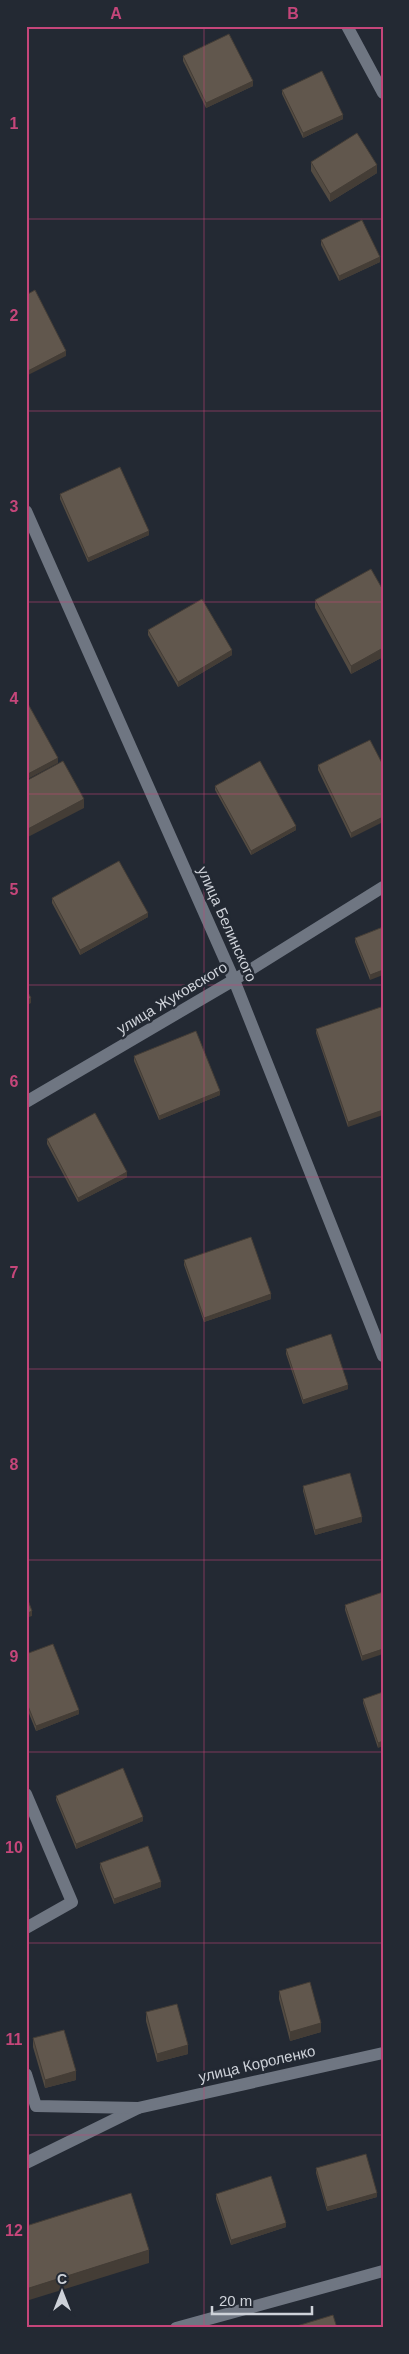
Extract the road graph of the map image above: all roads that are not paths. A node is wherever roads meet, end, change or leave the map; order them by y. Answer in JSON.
{"nodes":[{"id":1,"x":347,"y":26,"type":"edge"},
{"id":2,"x":383,"y":93,"type":"edge"},
{"id":3,"x":26,"y":512,"type":"edge"},
{"id":4,"x":383,"y":887,"type":"edge"},
{"id":5,"x":234,"y":980,"type":"junction"},
{"id":6,"x":26,"y":1102,"type":"edge"},
{"id":7,"x":383,"y":1356,"type":"edge"},
{"id":8,"x":26,"y":1794,"type":"edge"},
{"id":9,"x":26,"y":1928,"type":"edge"},
{"id":10,"x":383,"y":2052,"type":"edge"},
{"id":11,"x":26,"y":2074,"type":"edge"},
{"id":12,"x":138,"y":2108,"type":"junction"},
{"id":13,"x":26,"y":2164,"type":"edge"},
{"id":14,"x":383,"y":2272,"type":"edge"},
{"id":15,"x":176,"y":2328,"type":"edge"}],
"edges":[{"from":1,"to":2,"type":"street"},
{"from":3,"to":5,"type":"street","name":"улица Белинского"},
{"from":4,"to":5,"type":"street","name":"улица Жуковского"},
{"from":5,"to":6,"type":"street","name":"улица Жуковского"},
{"from":5,"to":7,"type":"street","name":"улица Белинского"},
{"from":8,"to":9,"type":"street"},
{"from":10,"to":12,"type":"street","name":"улица Короленко"},
{"from":11,"to":12,"type":"street"},
{"from":12,"to":13,"type":"street"},
{"from":14,"to":15,"type":"street"}]}
